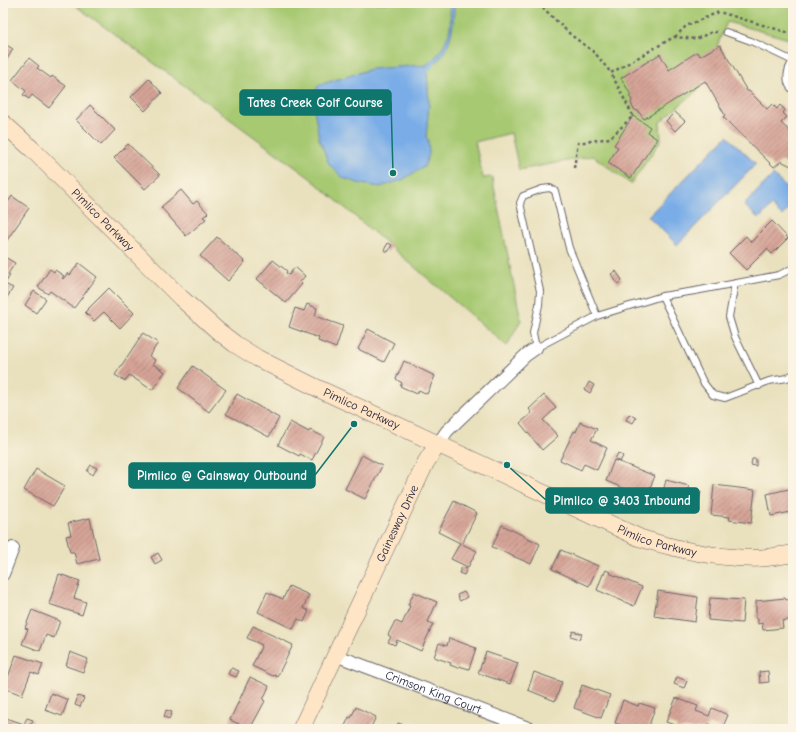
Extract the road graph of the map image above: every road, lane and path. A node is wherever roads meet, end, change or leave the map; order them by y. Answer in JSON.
{"nodes":[{"id":1,"x":538,"y":3,"type":"edge"},
{"id":2,"x":726,"y":32,"type":"joint"},
{"id":3,"x":793,"y":61,"type":"edge"},
{"id":4,"x":611,"y":73,"type":"junction"},
{"id":5,"x":793,"y":90,"type":"edge"},
{"id":6,"x":5,"y":130,"type":"edge"},
{"id":7,"x":574,"y":168,"type":"dead end"},
{"id":8,"x":793,"y":268,"type":"edge"},
{"id":9,"x":736,"y":283,"type":"junction"},
{"id":10,"x":662,"y":296,"type":"junction"},
{"id":11,"x":597,"y":316,"type":"junction"},
{"id":12,"x":536,"y":348,"type":"junction"},
{"id":13,"x":793,"y":374,"type":"edge"},
{"id":14,"x":759,"y":386,"type":"junction"},
{"id":15,"x":438,"y":444,"type":"junction"},
{"id":16,"x":13,"y":548,"type":"dead end"},
{"id":17,"x":793,"y":554,"type":"edge"},
{"id":18,"x":3,"y":574,"type":"edge"},
{"id":19,"x":335,"y":655,"type":"junction"},
{"id":20,"x":301,"y":729,"type":"edge"},
{"id":21,"x":531,"y":729,"type":"edge"}],
"edges":[{"from":1,"to":4,"type":"path"},
{"from":2,"to":3,"type":"lane"},
{"from":2,"to":4,"type":"path"},
{"from":3,"to":5,"type":"lane"},
{"from":4,"to":7,"type":"path"},
{"from":6,"to":15,"type":"street","name":"Pimlico Parkway"},
{"from":8,"to":9,"type":"lane"},
{"from":9,"to":10,"type":"lane"},
{"from":9,"to":14,"type":"lane"},
{"from":10,"to":11,"type":"lane"},
{"from":10,"to":14,"type":"lane"},
{"from":11,"to":12,"type":"lane"},
{"from":11,"to":12,"type":"lane"},
{"from":12,"to":15,"type":"street","name":"Gainesway Drive"},
{"from":13,"to":14,"type":"lane"},
{"from":15,"to":17,"type":"street","name":"Pimlico Parkway"},
{"from":15,"to":19,"type":"street","name":"Gainesway Drive"},
{"from":16,"to":18,"type":"street"},
{"from":19,"to":20,"type":"street","name":"Gainesway Drive"},
{"from":19,"to":21,"type":"street","name":"Crimson King Court"}]}
